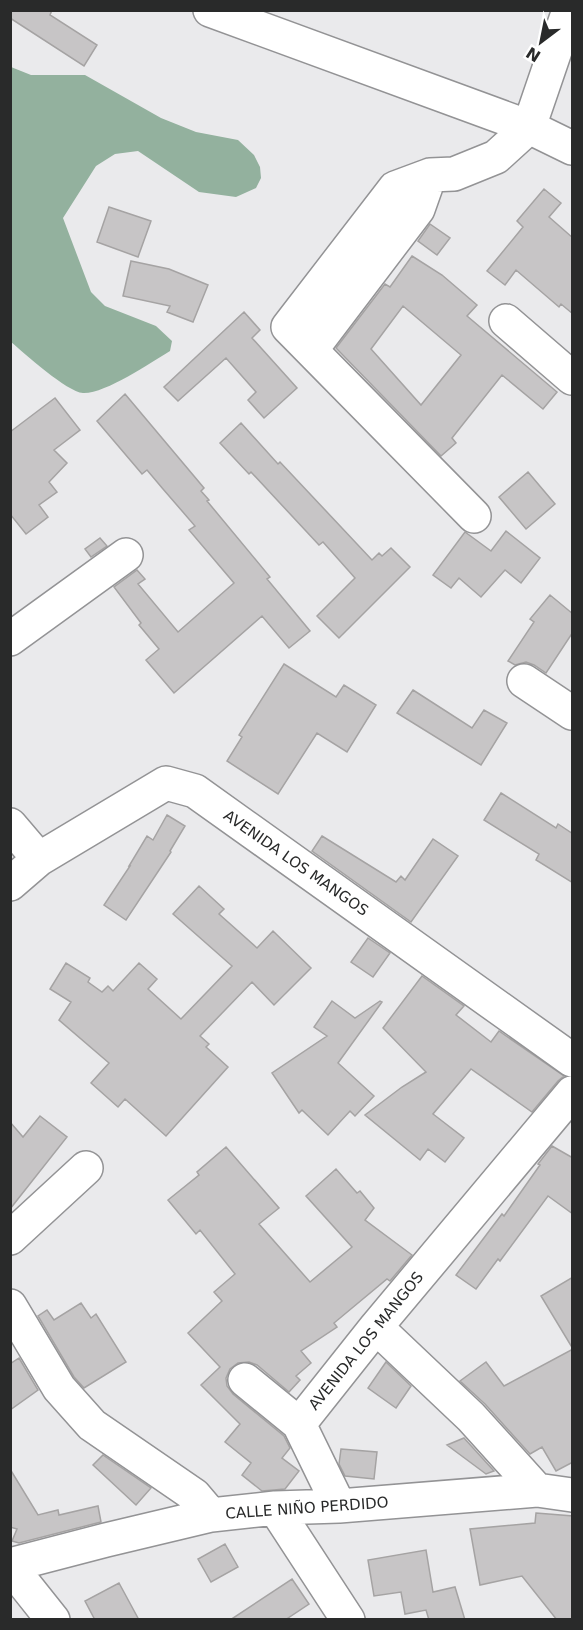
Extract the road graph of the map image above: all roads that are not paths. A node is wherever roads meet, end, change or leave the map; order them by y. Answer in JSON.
{"nodes":[{"id":1,"x":210,"y":10,"type":"edge"},
{"id":2,"x":569,"y":10,"type":"edge"},
{"id":3,"x":529,"y":127,"type":"junction"},
{"id":4,"x":573,"y":148,"type":"edge"},
{"id":5,"x":506,"y":321,"type":"dead end"},
{"id":6,"x":573,"y":378,"type":"edge"},
{"id":7,"x":474,"y":516,"type":"dead end"},
{"id":8,"x":126,"y":555,"type":"dead end"},
{"id":9,"x":10,"y":639,"type":"edge"},
{"id":10,"x":524,"y":681,"type":"dead end"},
{"id":11,"x":573,"y":713,"type":"edge"},
{"id":12,"x":10,"y":825,"type":"edge"},
{"id":13,"x":39,"y":859,"type":"junction"},
{"id":14,"x":10,"y":884,"type":"edge"},
{"id":15,"x":573,"y":1060,"type":"edge"},
{"id":16,"x":573,"y":1093,"type":"edge"},
{"id":17,"x":86,"y":1168,"type":"dead end"},
{"id":18,"x":10,"y":1238,"type":"edge"},
{"id":19,"x":10,"y":1306,"type":"edge"},
{"id":20,"x":376,"y":1327,"type":"junction"},
{"id":21,"x":245,"y":1380,"type":"dead end"},
{"id":22,"x":299,"y":1424,"type":"junction"},
{"id":23,"x":537,"y":1490,"type":"junction"},
{"id":24,"x":573,"y":1496,"type":"edge"},
{"id":25,"x":339,"y":1506,"type":"junction"},
{"id":26,"x":275,"y":1508,"type":"junction"},
{"id":27,"x":210,"y":1515,"type":"junction"},
{"id":28,"x":10,"y":1565,"type":"edge"},
{"id":29,"x":53,"y":1620,"type":"edge"},
{"id":30,"x":348,"y":1620,"type":"edge"}],
"edges":[{"from":1,"to":3,"type":"street"},
{"from":2,"to":3,"type":"street"},
{"from":3,"to":4,"type":"street"},
{"from":3,"to":7,"type":"street"},
{"from":5,"to":6,"type":"street"},
{"from":8,"to":9,"type":"street"},
{"from":10,"to":11,"type":"street"},
{"from":12,"to":13,"type":"street"},
{"from":13,"to":14,"type":"street","name":"AVENIDA LOS MANGOS"},
{"from":13,"to":15,"type":"street","name":"AVENIDA LOS MANGOS"},
{"from":16,"to":20,"type":"street","name":"AVENIDA LOS MANGOS"},
{"from":17,"to":18,"type":"street"},
{"from":19,"to":27,"type":"street"},
{"from":20,"to":22,"type":"street","name":"AVENIDA LOS MANGOS"},
{"from":20,"to":23,"type":"street"},
{"from":21,"to":22,"type":"street","name":"AVENIDA LOS MANGOS"},
{"from":22,"to":25,"type":"street","name":"AVENIDA LOS MANGOS"},
{"from":23,"to":24,"type":"street","name":"CALLE NIÑO PERDIDO"},
{"from":23,"to":25,"type":"street","name":"CALLE NIÑO PERDIDO"},
{"from":25,"to":26,"type":"street","name":"CALLE NIÑO PERDIDO"},
{"from":26,"to":27,"type":"street","name":"CALLE NIÑO PERDIDO"},
{"from":26,"to":30,"type":"street"},
{"from":27,"to":28,"type":"street","name":"CALLE NIÑO PERDIDO"},
{"from":28,"to":29,"type":"street"}]}
